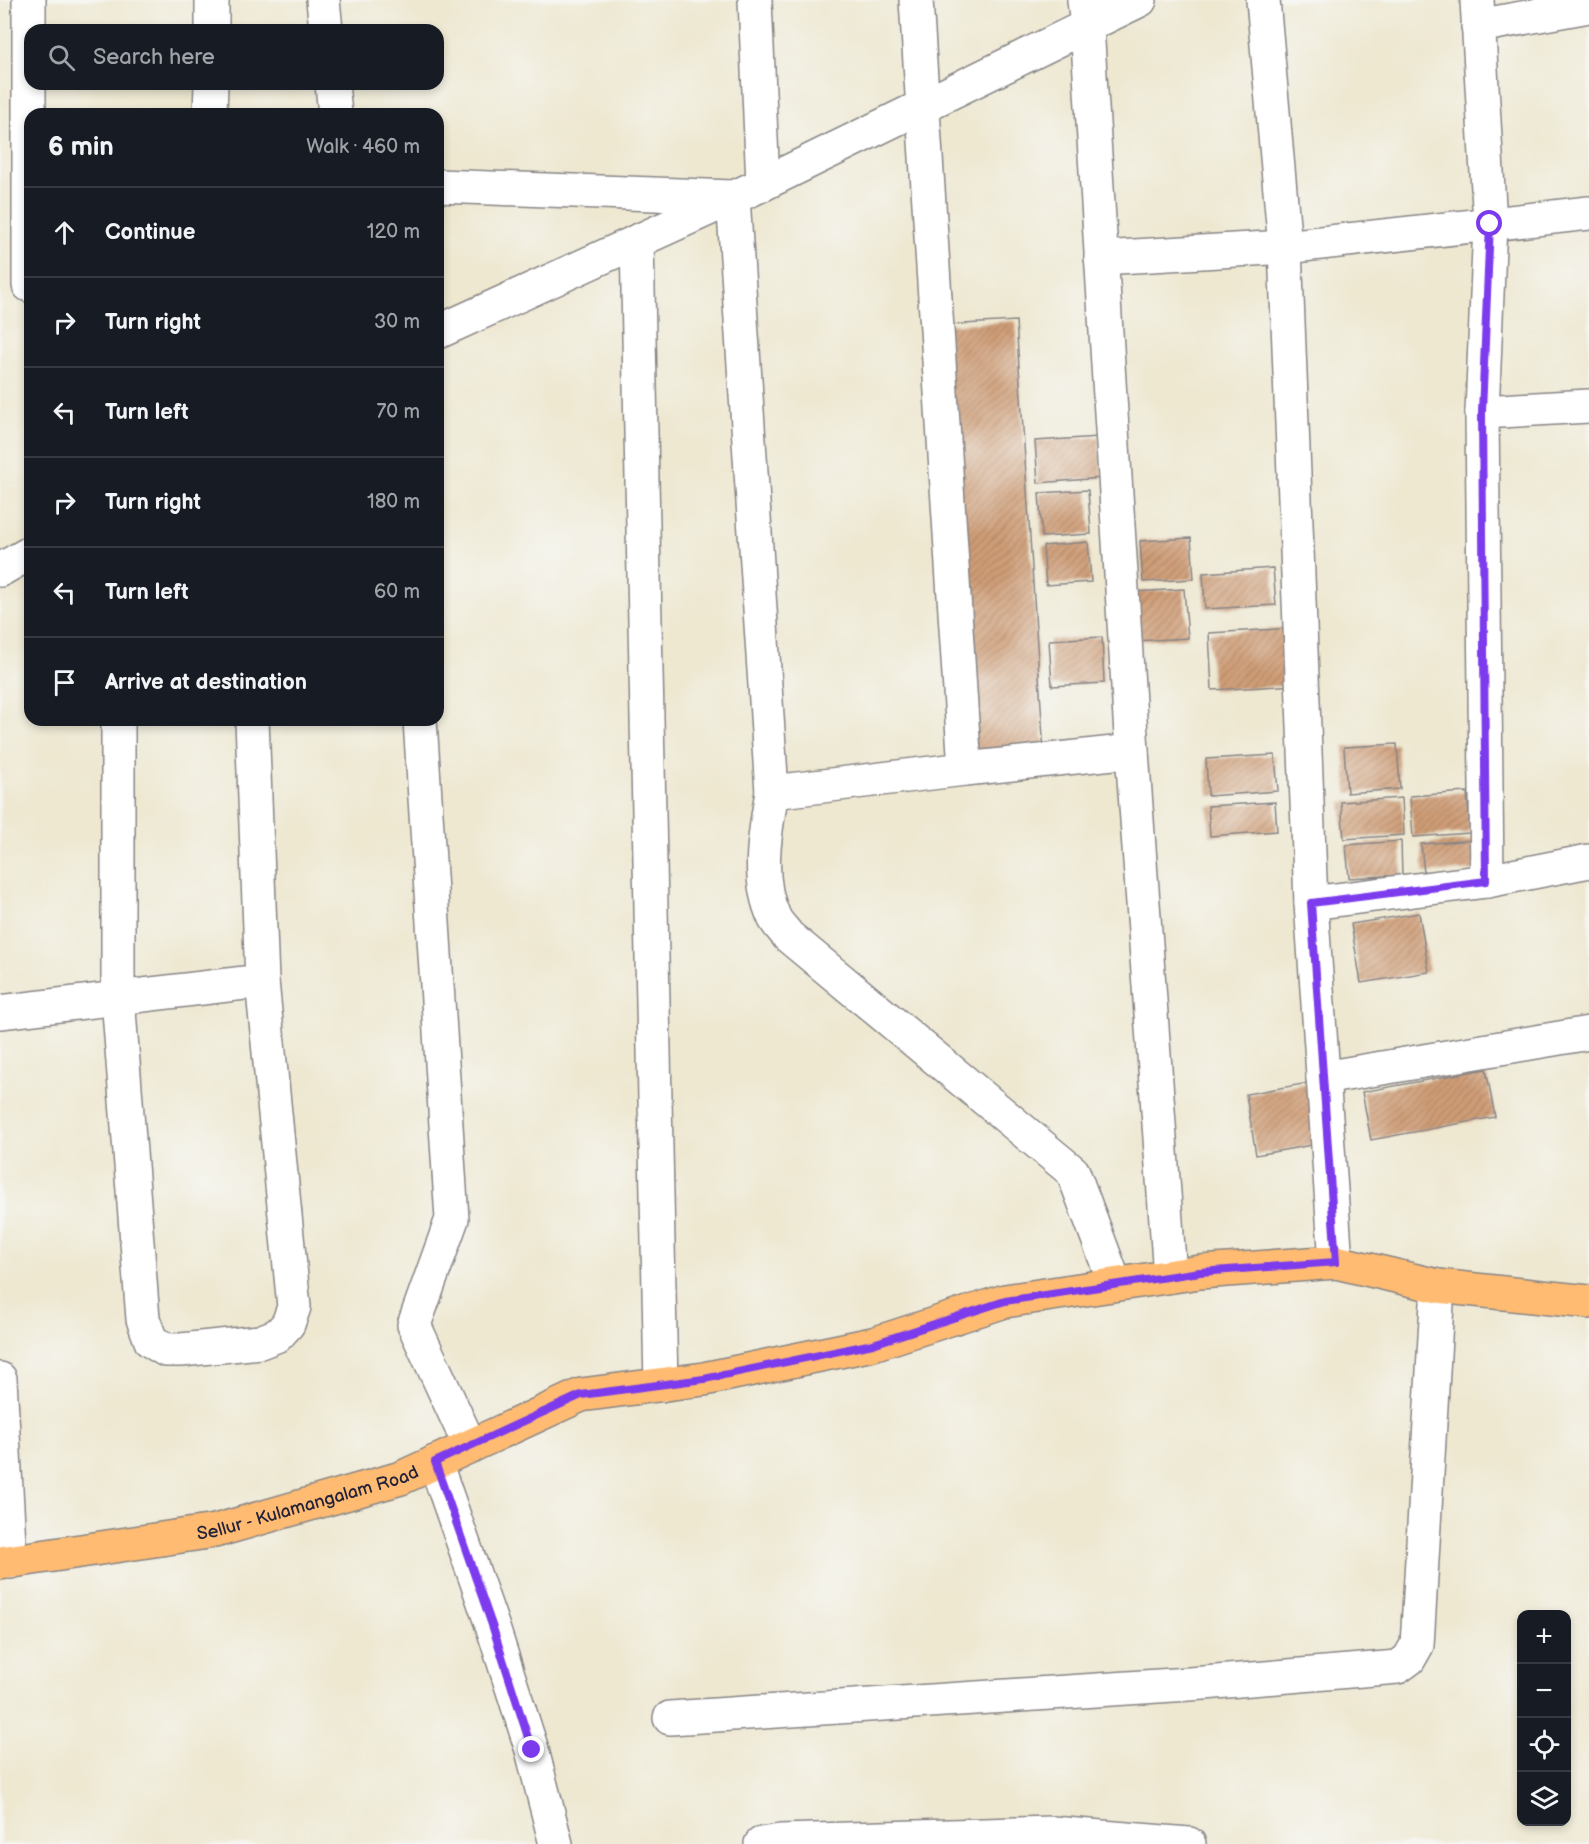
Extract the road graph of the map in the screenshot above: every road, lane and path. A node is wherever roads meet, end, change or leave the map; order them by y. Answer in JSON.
{"nodes":[{"id":1,"x":29,"y":0,"type":"edge"},
{"id":2,"x":212,"y":0,"type":"edge"},
{"id":3,"x":323,"y":0,"type":"edge"},
{"id":4,"x":755,"y":0,"type":"edge"},
{"id":5,"x":916,"y":0,"type":"edge"},
{"id":6,"x":1140,"y":0,"type":"edge"},
{"id":7,"x":1263,"y":0,"type":"edge"},
{"id":8,"x":1589,"y":6,"type":"edge"},
{"id":9,"x":1085,"y":13,"type":"edge"},
{"id":10,"x":1477,"y":13,"type":"edge"},
{"id":11,"x":28,"y":24,"type":"edge"},
{"id":12,"x":212,"y":24,"type":"edge"},
{"id":13,"x":325,"y":24,"type":"edge"},
{"id":14,"x":26,"y":90,"type":"edge"},
{"id":15,"x":211,"y":90,"type":"edge"},
{"id":16,"x":333,"y":90,"type":"edge"},
{"id":17,"x":923,"y":106,"type":"junction"},
{"id":18,"x":26,"y":108,"type":"edge"},
{"id":19,"x":210,"y":108,"type":"edge"},
{"id":20,"x":334,"y":108,"type":"edge"},
{"id":21,"x":24,"y":158,"type":"edge"},
{"id":22,"x":763,"y":184,"type":"junction"},
{"id":23,"x":444,"y":186,"type":"edge"},
{"id":24,"x":733,"y":197,"type":"junction"},
{"id":25,"x":1589,"y":213,"type":"edge"},
{"id":26,"x":1490,"y":224,"type":"junction"},
{"id":27,"x":637,"y":241,"type":"junction"},
{"id":28,"x":1285,"y":248,"type":"junction"},
{"id":29,"x":1101,"y":258,"type":"junction"},
{"id":30,"x":20,"y":285,"type":"edge"},
{"id":31,"x":444,"y":329,"type":"edge"},
{"id":32,"x":1589,"y":406,"type":"edge"},
{"id":33,"x":1482,"y":412,"type":"junction"},
{"id":34,"x":24,"y":556,"type":"edge"},
{"id":35,"x":0,"y":570,"type":"edge"},
{"id":36,"x":118,"y":726,"type":"edge"},
{"id":37,"x":252,"y":726,"type":"edge"},
{"id":38,"x":420,"y":726,"type":"edge"},
{"id":39,"x":1132,"y":751,"type":"junction"},
{"id":40,"x":965,"y":768,"type":"junction"},
{"id":41,"x":772,"y":792,"type":"junction"},
{"id":42,"x":1589,"y":861,"type":"edge"},
{"id":43,"x":1486,"y":881,"type":"junction"},
{"id":44,"x":1311,"y":903,"type":"junction"},
{"id":45,"x":262,"y":981,"type":"junction"},
{"id":46,"x":118,"y":998,"type":"junction"},
{"id":47,"x":0,"y":1012,"type":"edge"},
{"id":48,"x":1589,"y":1033,"type":"edge"},
{"id":49,"x":1323,"y":1078,"type":"junction"},
{"id":50,"x":1336,"y":1262,"type":"junction"},
{"id":51,"x":1170,"y":1276,"type":"junction"},
{"id":52,"x":1115,"y":1284,"type":"junction"},
{"id":53,"x":1438,"y":1286,"type":"junction"},
{"id":54,"x":1589,"y":1302,"type":"edge"},
{"id":55,"x":0,"y":1379,"type":"edge"},
{"id":56,"x":660,"y":1385,"type":"junction"},
{"id":57,"x":470,"y":1446,"type":"junction"},
{"id":58,"x":435,"y":1462,"type":"junction"},
{"id":59,"x":5,"y":1563,"type":"edge"},
{"id":60,"x":670,"y":1718,"type":"dead end"},
{"id":61,"x":556,"y":1844,"type":"edge"},
{"id":62,"x":761,"y":1844,"type":"edge"},
{"id":63,"x":1189,"y":1844,"type":"edge"}],
"edges":[{"from":1,"to":11,"type":"street"},
{"from":2,"to":12,"type":"street"},
{"from":3,"to":13,"type":"street"},
{"from":4,"to":22,"type":"street"},
{"from":5,"to":17,"type":"street"},
{"from":6,"to":9,"type":"street"},
{"from":7,"to":28,"type":"street"},
{"from":8,"to":10,"type":"street"},
{"from":9,"to":17,"type":"street"},
{"from":9,"to":29,"type":"street"},
{"from":10,"to":26,"type":"street"},
{"from":14,"to":18,"type":"street"},
{"from":15,"to":19,"type":"street"},
{"from":16,"to":20,"type":"street"},
{"from":17,"to":22,"type":"street"},
{"from":17,"to":40,"type":"street"},
{"from":21,"to":30,"type":"street"},
{"from":22,"to":24,"type":"street"},
{"from":23,"to":24,"type":"street"},
{"from":24,"to":27,"type":"street"},
{"from":24,"to":41,"type":"street"},
{"from":25,"to":26,"type":"street"},
{"from":26,"to":28,"type":"street"},
{"from":26,"to":33,"type":"street"},
{"from":27,"to":31,"type":"street"},
{"from":27,"to":56,"type":"street"},
{"from":28,"to":29,"type":"street"},
{"from":28,"to":44,"type":"street"},
{"from":29,"to":39,"type":"street"},
{"from":32,"to":33,"type":"street"},
{"from":33,"to":43,"type":"street"},
{"from":34,"to":35,"type":"street"},
{"from":36,"to":46,"type":"street"},
{"from":37,"to":45,"type":"street"},
{"from":38,"to":57,"type":"street"},
{"from":39,"to":40,"type":"street"},
{"from":39,"to":51,"type":"street"},
{"from":40,"to":41,"type":"street"},
{"from":41,"to":52,"type":"street"},
{"from":42,"to":43,"type":"street"},
{"from":43,"to":44,"type":"street"},
{"from":44,"to":49,"type":"street"},
{"from":45,"to":46,"type":"street"},
{"from":45,"to":46,"type":"street"},
{"from":46,"to":47,"type":"street"},
{"from":48,"to":49,"type":"street"},
{"from":49,"to":50,"type":"street"},
{"from":50,"to":51,"type":"main road","name":"Sellur - Kulamangalam Road"},
{"from":50,"to":53,"type":"main road","name":"Sellur - Kulamangalam Road"},
{"from":51,"to":52,"type":"main road","name":"Sellur - Kulamangalam Road"},
{"from":52,"to":56,"type":"main road","name":"Sellur - Kulamangalam Road"},
{"from":53,"to":54,"type":"main road","name":"Sellur - Kulamangalam Road"},
{"from":53,"to":60,"type":"street"},
{"from":55,"to":59,"type":"street"},
{"from":56,"to":57,"type":"main road","name":"Sellur - Kulamangalam Road"},
{"from":57,"to":58,"type":"main road","name":"Sellur - Kulamangalam Road"},
{"from":58,"to":59,"type":"main road","name":"Sellur - Kulamangalam Road"},
{"from":58,"to":61,"type":"street"},
{"from":62,"to":63,"type":"street"}]}
